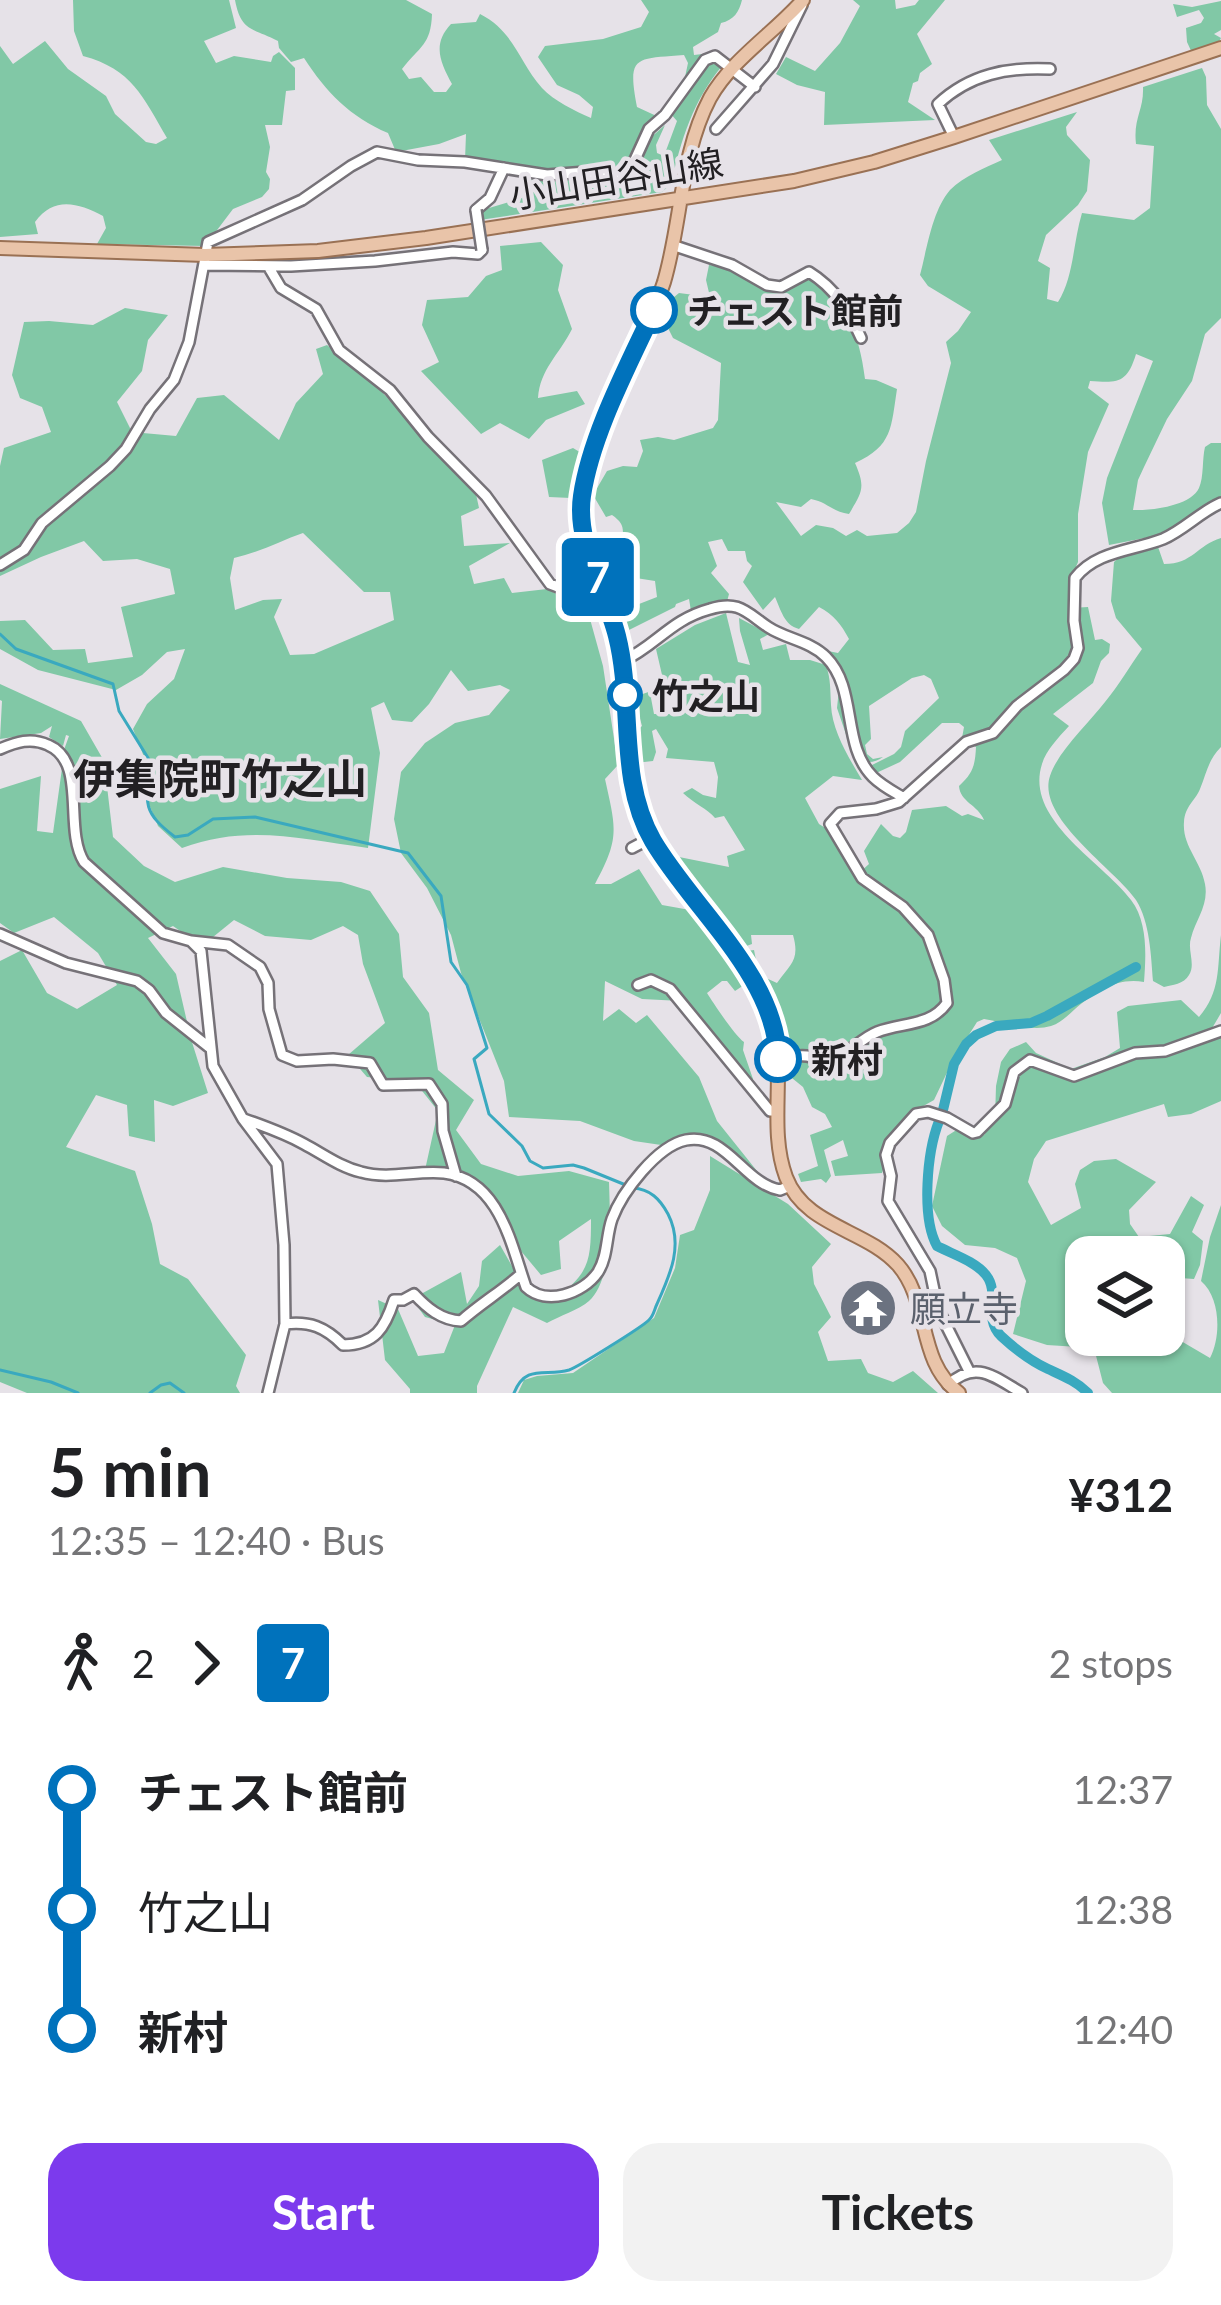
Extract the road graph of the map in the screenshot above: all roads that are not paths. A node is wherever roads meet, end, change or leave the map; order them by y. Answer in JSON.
{"nodes":[{"id":1,"x":804,"y":0,"type":"edge"},
{"id":2,"x":1221,"y":48,"type":"edge"},
{"id":3,"x":733,"y":68,"type":"junction"},
{"id":4,"x":1050,"y":70,"type":"dead end"},
{"id":5,"x":755,"y":87,"type":"junction"},
{"id":6,"x":716,"y":129,"type":"dead end"},
{"id":7,"x":954,"y":137,"type":"junction"},
{"id":8,"x":504,"y":168,"type":"junction"},
{"id":9,"x":680,"y":199,"type":"junction"},
{"id":10,"x":672,"y":245,"type":"junction"},
{"id":11,"x":0,"y":248,"type":"edge"},
{"id":12,"x":205,"y":260,"type":"junction"},
{"id":13,"x":268,"y":266,"type":"junction"},
{"id":14,"x":861,"y":338,"type":"dead end"},
{"id":15,"x":1221,"y":503,"type":"edge"},
{"id":16,"x":0,"y":565,"type":"edge"},
{"id":17,"x":602,"y":589,"type":"junction"},
{"id":18,"x":622,"y":661,"type":"junction"},
{"id":19,"x":0,"y":748,"type":"edge"},
{"id":20,"x":904,"y":798,"type":"junction"},
{"id":21,"x":651,"y":838,"type":"junction"},
{"id":22,"x":632,"y":848,"type":"dead end"},
{"id":23,"x":0,"y":934,"type":"edge"},
{"id":24,"x":191,"y":940,"type":"junction"},
{"id":25,"x":638,"y":985,"type":"dead end"},
{"id":26,"x":1221,"y":1031,"type":"edge"},
{"id":27,"x":210,"y":1048,"type":"junction"},
{"id":28,"x":778,"y":1059,"type":"junction"},
{"id":29,"x":778,"y":1111,"type":"junction"},
{"id":30,"x":243,"y":1119,"type":"junction"},
{"id":31,"x":456,"y":1176,"type":"junction"},
{"id":32,"x":790,"y":1186,"type":"junction"},
{"id":33,"x":521,"y":1274,"type":"junction"},
{"id":34,"x":285,"y":1324,"type":"junction"},
{"id":35,"x":969,"y":1371,"type":"junction"},
{"id":36,"x":953,"y":1389,"type":"edge"},
{"id":37,"x":268,"y":1393,"type":"edge"},
{"id":38,"x":1022,"y":1393,"type":"edge"}],
"edges":[{"from":1,"to":3,"type":"main road"},
{"from":1,"to":5,"type":"street"},
{"from":2,"to":7,"type":"main road","name":"小山田谷山線"},
{"from":3,"to":5,"type":"street"},
{"from":3,"to":8,"type":"street"},
{"from":3,"to":9,"type":"main road"},
{"from":4,"to":7,"type":"street"},
{"from":5,"to":6,"type":"street"},
{"from":7,"to":9,"type":"main road","name":"小山田谷山線"},
{"from":8,"to":12,"type":"street"},
{"from":8,"to":13,"type":"street","bridge":true},
{"from":9,"to":10,"type":"main road"},
{"from":9,"to":12,"type":"main road","name":"小山田谷山線"},
{"from":10,"to":14,"type":"street"},
{"from":10,"to":17,"type":"main road"},
{"from":11,"to":12,"type":"main road","name":"小山田谷山線"},
{"from":12,"to":13,"type":"street"},
{"from":12,"to":16,"type":"street"},
{"from":13,"to":17,"type":"street"},
{"from":15,"to":20,"type":"street"},
{"from":17,"to":18,"type":"main road"},
{"from":18,"to":20,"type":"street"},
{"from":18,"to":21,"type":"main road"},
{"from":19,"to":24,"type":"street"},
{"from":20,"to":28,"type":"street"},
{"from":21,"to":22,"type":"street"},
{"from":21,"to":28,"type":"main road"},
{"from":23,"to":27,"type":"street"},
{"from":24,"to":27,"type":"street"},
{"from":24,"to":31,"type":"street"},
{"from":25,"to":29,"type":"street"},
{"from":26,"to":35,"type":"street"},
{"from":27,"to":30,"type":"street"},
{"from":28,"to":29,"type":"main road"},
{"from":29,"to":32,"type":"main road"},
{"from":30,"to":31,"type":"street"},
{"from":30,"to":34,"type":"street"},
{"from":31,"to":33,"type":"street"},
{"from":32,"to":33,"type":"street"},
{"from":32,"to":36,"type":"main road"},
{"from":33,"to":34,"type":"street"},
{"from":34,"to":37,"type":"street"},
{"from":35,"to":36,"type":"street"},
{"from":35,"to":38,"type":"street"}]}
